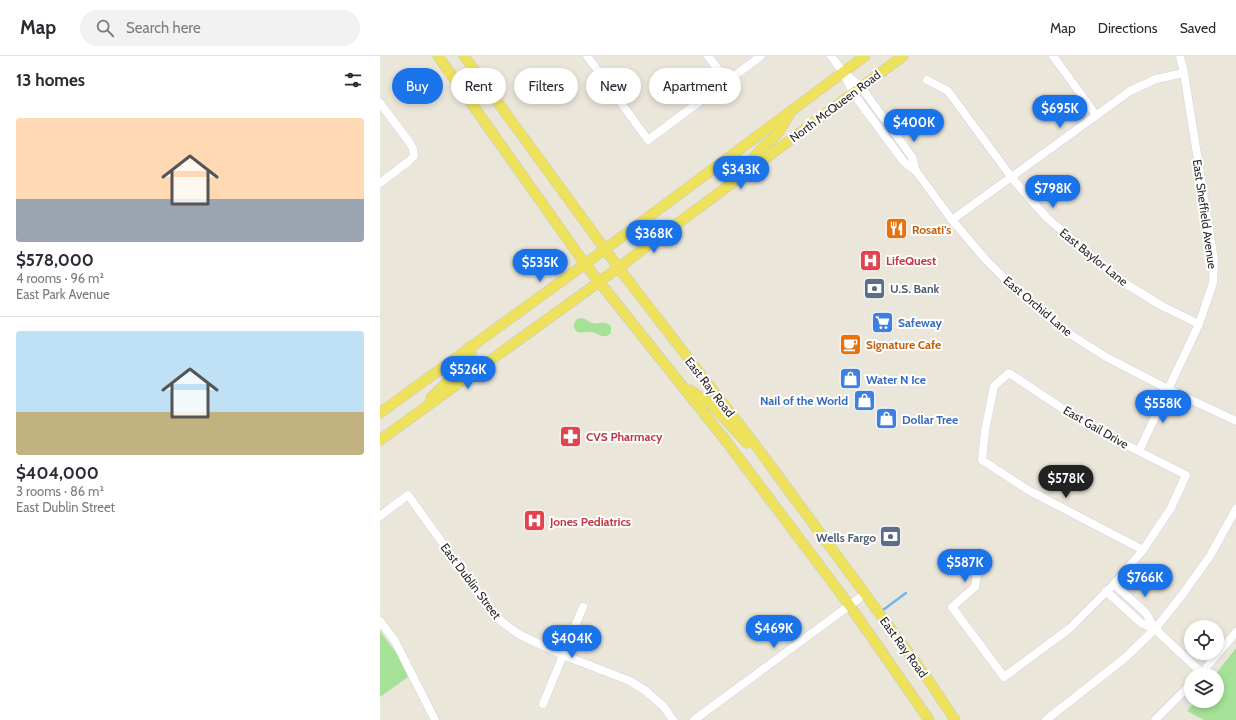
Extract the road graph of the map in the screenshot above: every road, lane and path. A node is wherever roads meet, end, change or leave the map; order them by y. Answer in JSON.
{"nodes":[{"id":1,"x":438,"y":56,"type":"edge"},
{"id":2,"x":464,"y":56,"type":"edge"},
{"id":3,"x":587,"y":56,"type":"edge"},
{"id":4,"x":708,"y":56,"type":"edge"},
{"id":5,"x":761,"y":56,"type":"edge"},
{"id":6,"x":831,"y":56,"type":"edge"},
{"id":7,"x":865,"y":56,"type":"edge"},
{"id":8,"x":903,"y":56,"type":"edge"},
{"id":9,"x":1053,"y":56,"type":"edge"},
{"id":10,"x":1180,"y":56,"type":"edge"},
{"id":11,"x":717,"y":68,"type":"edge"},
{"id":12,"x":741,"y":71,"type":"edge"},
{"id":13,"x":843,"y":72,"type":"junction"},
{"id":14,"x":1184,"y":73,"type":"junction"},
{"id":15,"x":927,"y":80,"type":"dead end"},
{"id":16,"x":857,"y":90,"type":"junction"},
{"id":17,"x":380,"y":103,"type":"edge"},
{"id":18,"x":696,"y":104,"type":"edge"},
{"id":19,"x":794,"y":108,"type":"junction"},
{"id":20,"x":1096,"y":114,"type":"junction"},
{"id":21,"x":751,"y":169,"type":"junction"},
{"id":22,"x":1012,"y":178,"type":"junction"},
{"id":23,"x":380,"y":184,"type":"edge"},
{"id":24,"x":952,"y":220,"type":"junction"},
{"id":25,"x":605,"y":249,"type":"junction"},
{"id":26,"x":585,"y":264,"type":"junction"},
{"id":27,"x":618,"y":267,"type":"junction"},
{"id":28,"x":599,"y":282,"type":"junction"},
{"id":29,"x":1199,"y":324,"type":"junction"},
{"id":30,"x":469,"y":347,"type":"junction"},
{"id":31,"x":682,"y":385,"type":"junction"},
{"id":32,"x":1168,"y":389,"type":"junction"},
{"id":33,"x":420,"y":412,"type":"junction"},
{"id":34,"x":380,"y":413,"type":"edge"},
{"id":35,"x":1236,"y":421,"type":"edge"},
{"id":36,"x":380,"y":440,"type":"edge"},
{"id":37,"x":756,"y":446,"type":"junction"},
{"id":38,"x":1139,"y":451,"type":"junction"},
{"id":39,"x":1236,"y":509,"type":"edge"},
{"id":40,"x":380,"y":516,"type":"edge"},
{"id":41,"x":1143,"y":550,"type":"junction"},
{"id":42,"x":980,"y":560,"type":"dead end"},
{"id":43,"x":1114,"y":584,"type":"junction"},
{"id":44,"x":1106,"y":591,"type":"junction"},
{"id":45,"x":865,"y":594,"type":"junction"},
{"id":46,"x":850,"y":606,"type":"junction"},
{"id":47,"x":583,"y":607,"type":"dead end"},
{"id":48,"x":380,"y":620,"type":"edge"},
{"id":49,"x":1155,"y":629,"type":"junction"},
{"id":50,"x":1236,"y":632,"type":"edge"},
{"id":51,"x":563,"y":655,"type":"junction"},
{"id":52,"x":1195,"y":668,"type":"edge"},
{"id":53,"x":1206,"y":668,"type":"edge"},
{"id":54,"x":1184,"y":691,"type":"edge"},
{"id":55,"x":543,"y":704,"type":"dead end"},
{"id":56,"x":435,"y":720,"type":"edge"},
{"id":57,"x":673,"y":720,"type":"edge"},
{"id":58,"x":694,"y":720,"type":"edge"},
{"id":59,"x":929,"y":720,"type":"edge"},
{"id":60,"x":955,"y":720,"type":"edge"},
{"id":61,"x":1046,"y":720,"type":"edge"},
{"id":62,"x":1155,"y":720,"type":"edge"}],
"edges":[{"from":1,"to":26,"type":"main road","name":"East Ray Road"},
{"from":2,"to":25,"type":"main road","name":"East Ray Road"},
{"from":3,"to":18,"type":"street"},
{"from":4,"to":11,"type":"street"},
{"from":5,"to":12,"type":"street"},
{"from":6,"to":13,"type":"street","name":"East Orchid Lane"},
{"from":7,"to":13,"type":"main road","name":"North McQueen Road"},
{"from":8,"to":16,"type":"main road","name":"North McQueen Road"},
{"from":9,"to":20,"type":"street"},
{"from":10,"to":14,"type":"street","name":"East Sheffield Avenue"},
{"from":13,"to":16,"type":"street","name":"East Orchid Lane"},
{"from":13,"to":19,"type":"main road","name":"North McQueen Road"},
{"from":14,"to":20,"type":"street"},
{"from":14,"to":29,"type":"street","name":"East Sheffield Avenue"},
{"from":15,"to":22,"type":"street","name":"East Baylor Lane"},
{"from":16,"to":21,"type":"main road","name":"North McQueen Road"},
{"from":16,"to":24,"type":"street","name":"East Orchid Lane"},
{"from":17,"to":23,"type":"street"},
{"from":19,"to":21,"type":"main road"},
{"from":19,"to":25,"type":"main road","name":"North McQueen Road"},
{"from":20,"to":22,"type":"street"},
{"from":21,"to":27,"type":"main road","name":"North McQueen Road"},
{"from":22,"to":24,"type":"street"},
{"from":22,"to":29,"type":"street","name":"East Baylor Lane"},
{"from":24,"to":32,"type":"street","name":"East Orchid Lane"},
{"from":25,"to":26,"type":"main road","name":"North McQueen Road"},
{"from":25,"to":27,"type":"main road","name":"East Ray Road"},
{"from":26,"to":28,"type":"main road","name":"East Ray Road"},
{"from":26,"to":30,"type":"main road","name":"North McQueen Road"},
{"from":27,"to":28,"type":"main road","name":"North McQueen Road"},
{"from":27,"to":37,"type":"main road","name":"East Ray Road"},
{"from":28,"to":31,"type":"main road","name":"East Ray Road"},
{"from":28,"to":33,"type":"main road","name":"North McQueen Road"},
{"from":29,"to":32,"type":"street","name":"East Sheffield Avenue"},
{"from":30,"to":33,"type":"main road"},
{"from":30,"to":34,"type":"main road","name":"North McQueen Road"},
{"from":31,"to":37,"type":"main road"},
{"from":31,"to":46,"type":"main road","name":"East Ray Road"},
{"from":32,"to":35,"type":"street","name":"East Orchid Lane"},
{"from":32,"to":38,"type":"street","name":"East Sheffield Avenue"},
{"from":33,"to":36,"type":"main road","name":"North McQueen Road"},
{"from":37,"to":45,"type":"main road","name":"East Ray Road"},
{"from":38,"to":41,"type":"street","name":"East Gail Drive"},
{"from":38,"to":41,"type":"street","name":"East Gail Drive"},
{"from":39,"to":49,"type":"street"},
{"from":40,"to":51,"type":"street","name":"East Dublin Street"},
{"from":41,"to":43,"type":"street"},
{"from":42,"to":44,"type":"street"},
{"from":43,"to":44,"type":"street"},
{"from":43,"to":49,"type":"street"},
{"from":44,"to":49,"type":"street"},
{"from":45,"to":46,"type":"street"},
{"from":45,"to":60,"type":"main road","name":"East Ray Road"},
{"from":46,"to":58,"type":"street"},
{"from":46,"to":59,"type":"main road","name":"East Ray Road"},
{"from":47,"to":51,"type":"street"},
{"from":48,"to":56,"type":"street"},
{"from":49,"to":52,"type":"street"},
{"from":49,"to":61,"type":"street"},
{"from":50,"to":53,"type":"street"},
{"from":51,"to":55,"type":"street"},
{"from":51,"to":57,"type":"street","name":"East Dublin Street"},
{"from":54,"to":62,"type":"street"}]}
